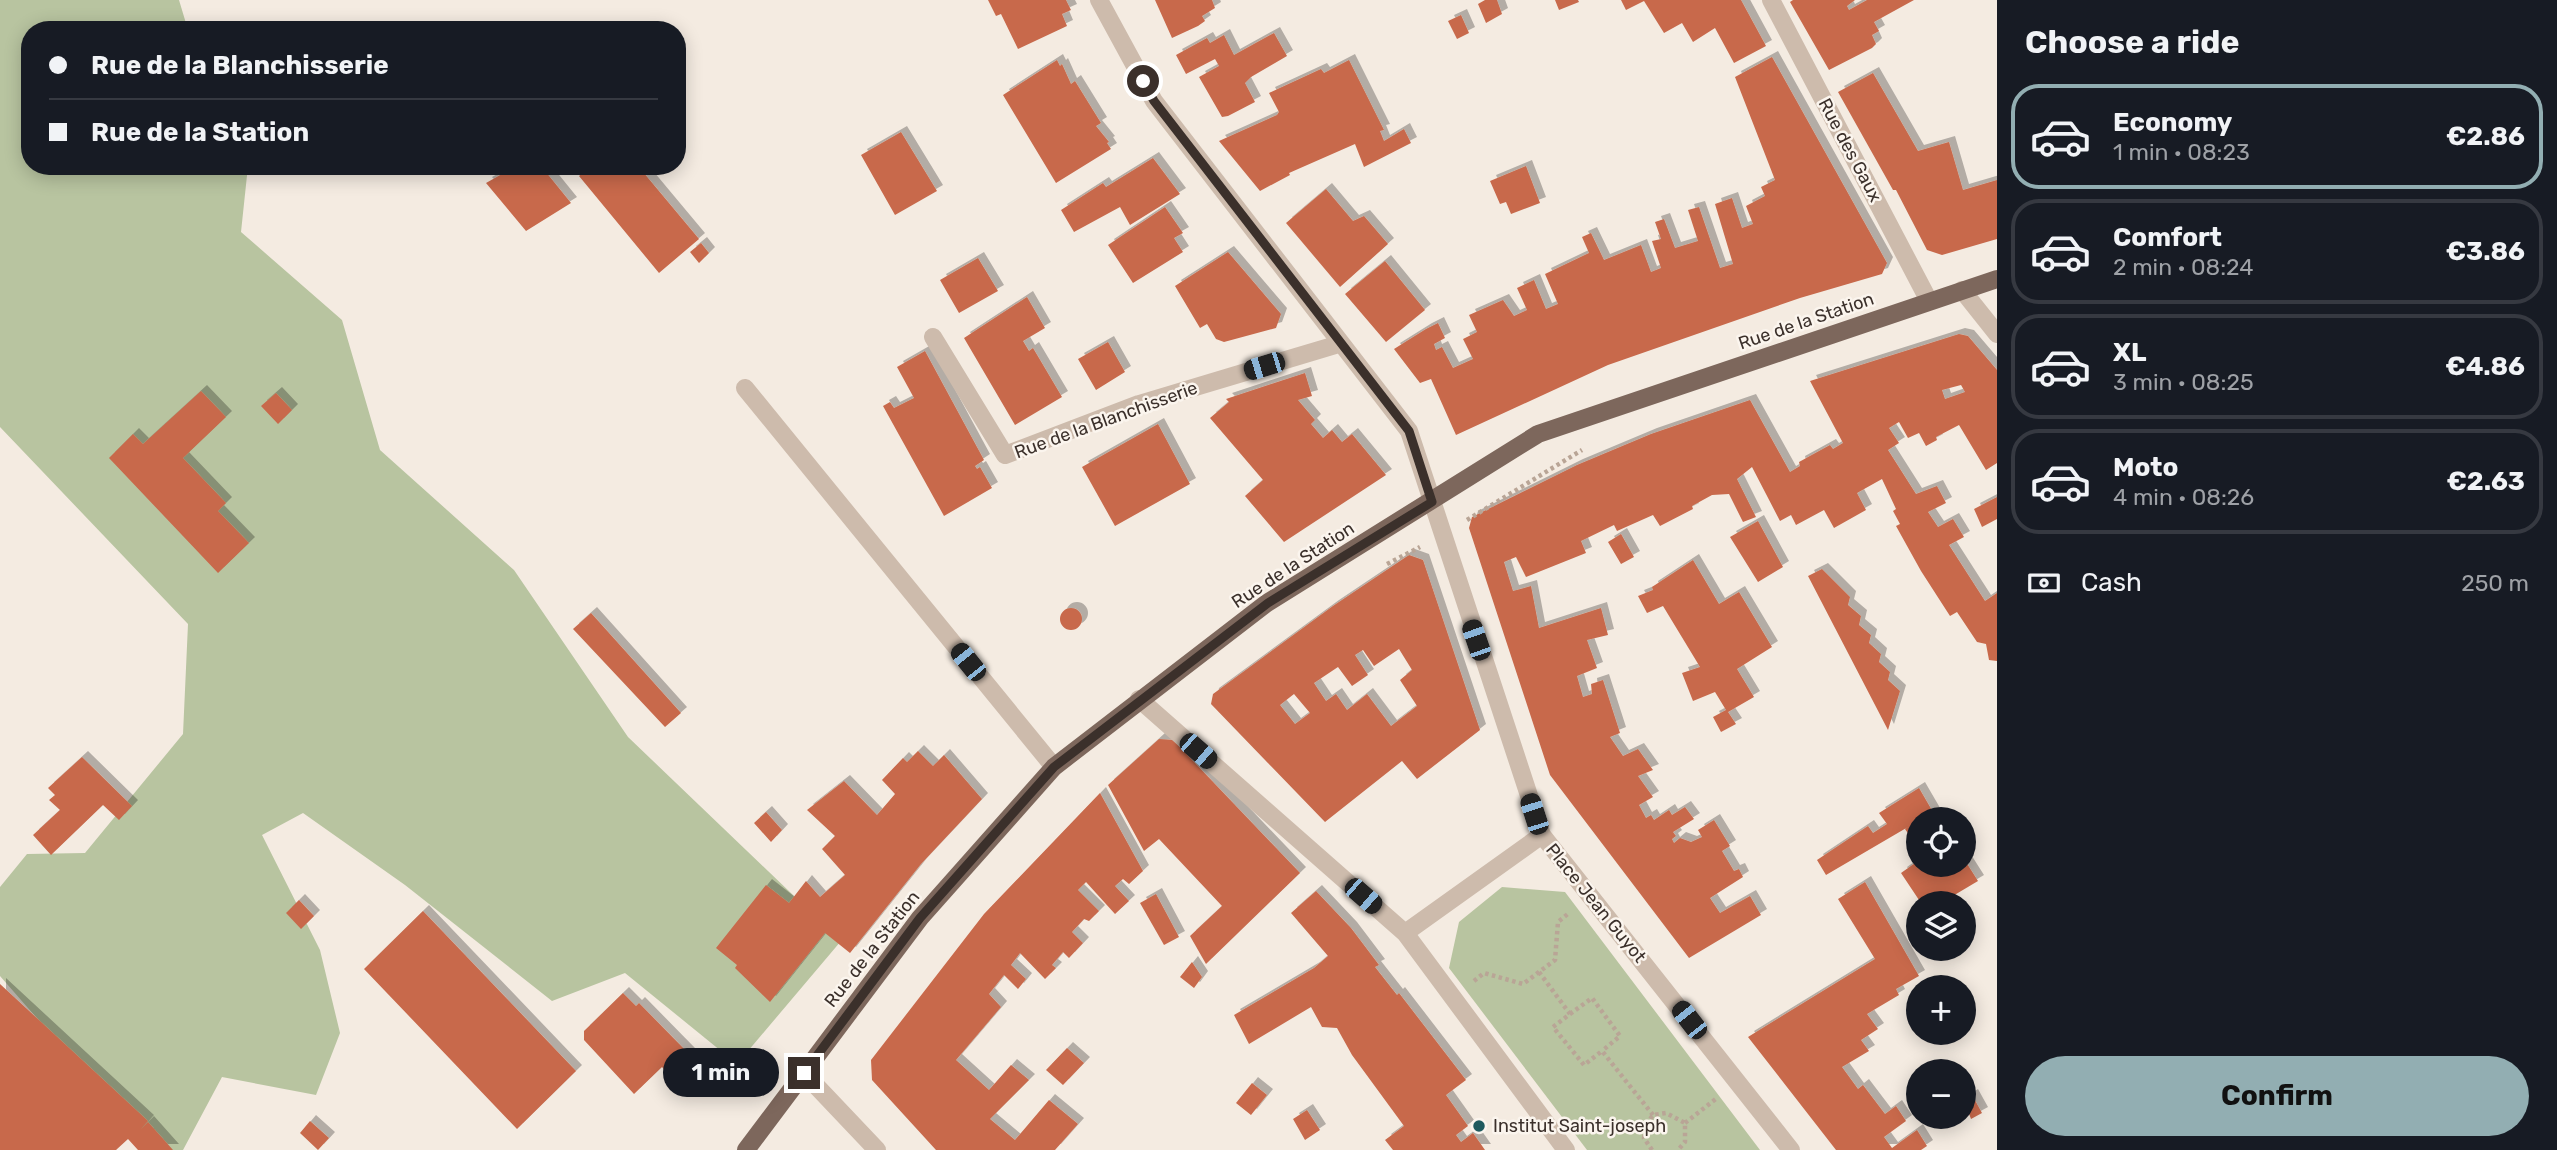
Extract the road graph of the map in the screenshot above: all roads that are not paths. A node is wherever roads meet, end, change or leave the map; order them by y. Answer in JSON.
{"nodes":[{"id":1,"x":1099,"y":0,"type":"edge"},
{"id":2,"x":1772,"y":0,"type":"edge"},
{"id":3,"x":1997,"y":279,"type":"edge"},
{"id":4,"x":1962,"y":290,"type":"junction"},
{"id":5,"x":1929,"y":301,"type":"junction"},
{"id":6,"x":1997,"y":334,"type":"edge"},
{"id":7,"x":933,"y":337,"type":"dead end"},
{"id":8,"x":1339,"y":344,"type":"junction"},
{"id":9,"x":745,"y":388,"type":"dead end"},
{"id":10,"x":1432,"y":502,"type":"junction"},
{"id":11,"x":1139,"y":699,"type":"junction"},
{"id":12,"x":1054,"y":767,"type":"junction"},
{"id":13,"x":1542,"y":835,"type":"junction"},
{"id":14,"x":1405,"y":933,"type":"junction"},
{"id":15,"x":804,"y":1073,"type":"junction"},
{"id":16,"x":746,"y":1150,"type":"edge"},
{"id":17,"x":877,"y":1150,"type":"edge"},
{"id":18,"x":1566,"y":1150,"type":"edge"},
{"id":19,"x":1791,"y":1150,"type":"edge"}],
"edges":[{"from":1,"to":8,"type":"street"},
{"from":2,"to":5,"type":"street","name":"Rue des Gaux"},
{"from":3,"to":4,"type":"main road","name":"Rue de la Station"},
{"from":4,"to":5,"type":"main road","name":"Rue de la Station"},
{"from":4,"to":6,"type":"street"},
{"from":5,"to":10,"type":"main road","name":"Rue de la Station"},
{"from":7,"to":8,"type":"street","name":"Rue de la Blanchisserie"},
{"from":8,"to":10,"type":"street"},
{"from":9,"to":12,"type":"street"},
{"from":10,"to":11,"type":"main road","name":"Rue de la Station"},
{"from":10,"to":13,"type":"street"},
{"from":11,"to":12,"type":"main road","name":"Rue de la Station"},
{"from":11,"to":14,"type":"street"},
{"from":12,"to":15,"type":"main road","name":"Rue de la Station"},
{"from":13,"to":14,"type":"street","name":"Place Jean Guyot"},
{"from":13,"to":19,"type":"street","name":"Place Jean Guyot"},
{"from":14,"to":18,"type":"street"},
{"from":15,"to":16,"type":"main road","name":"Rue de la Station"},
{"from":15,"to":17,"type":"street"}]}
